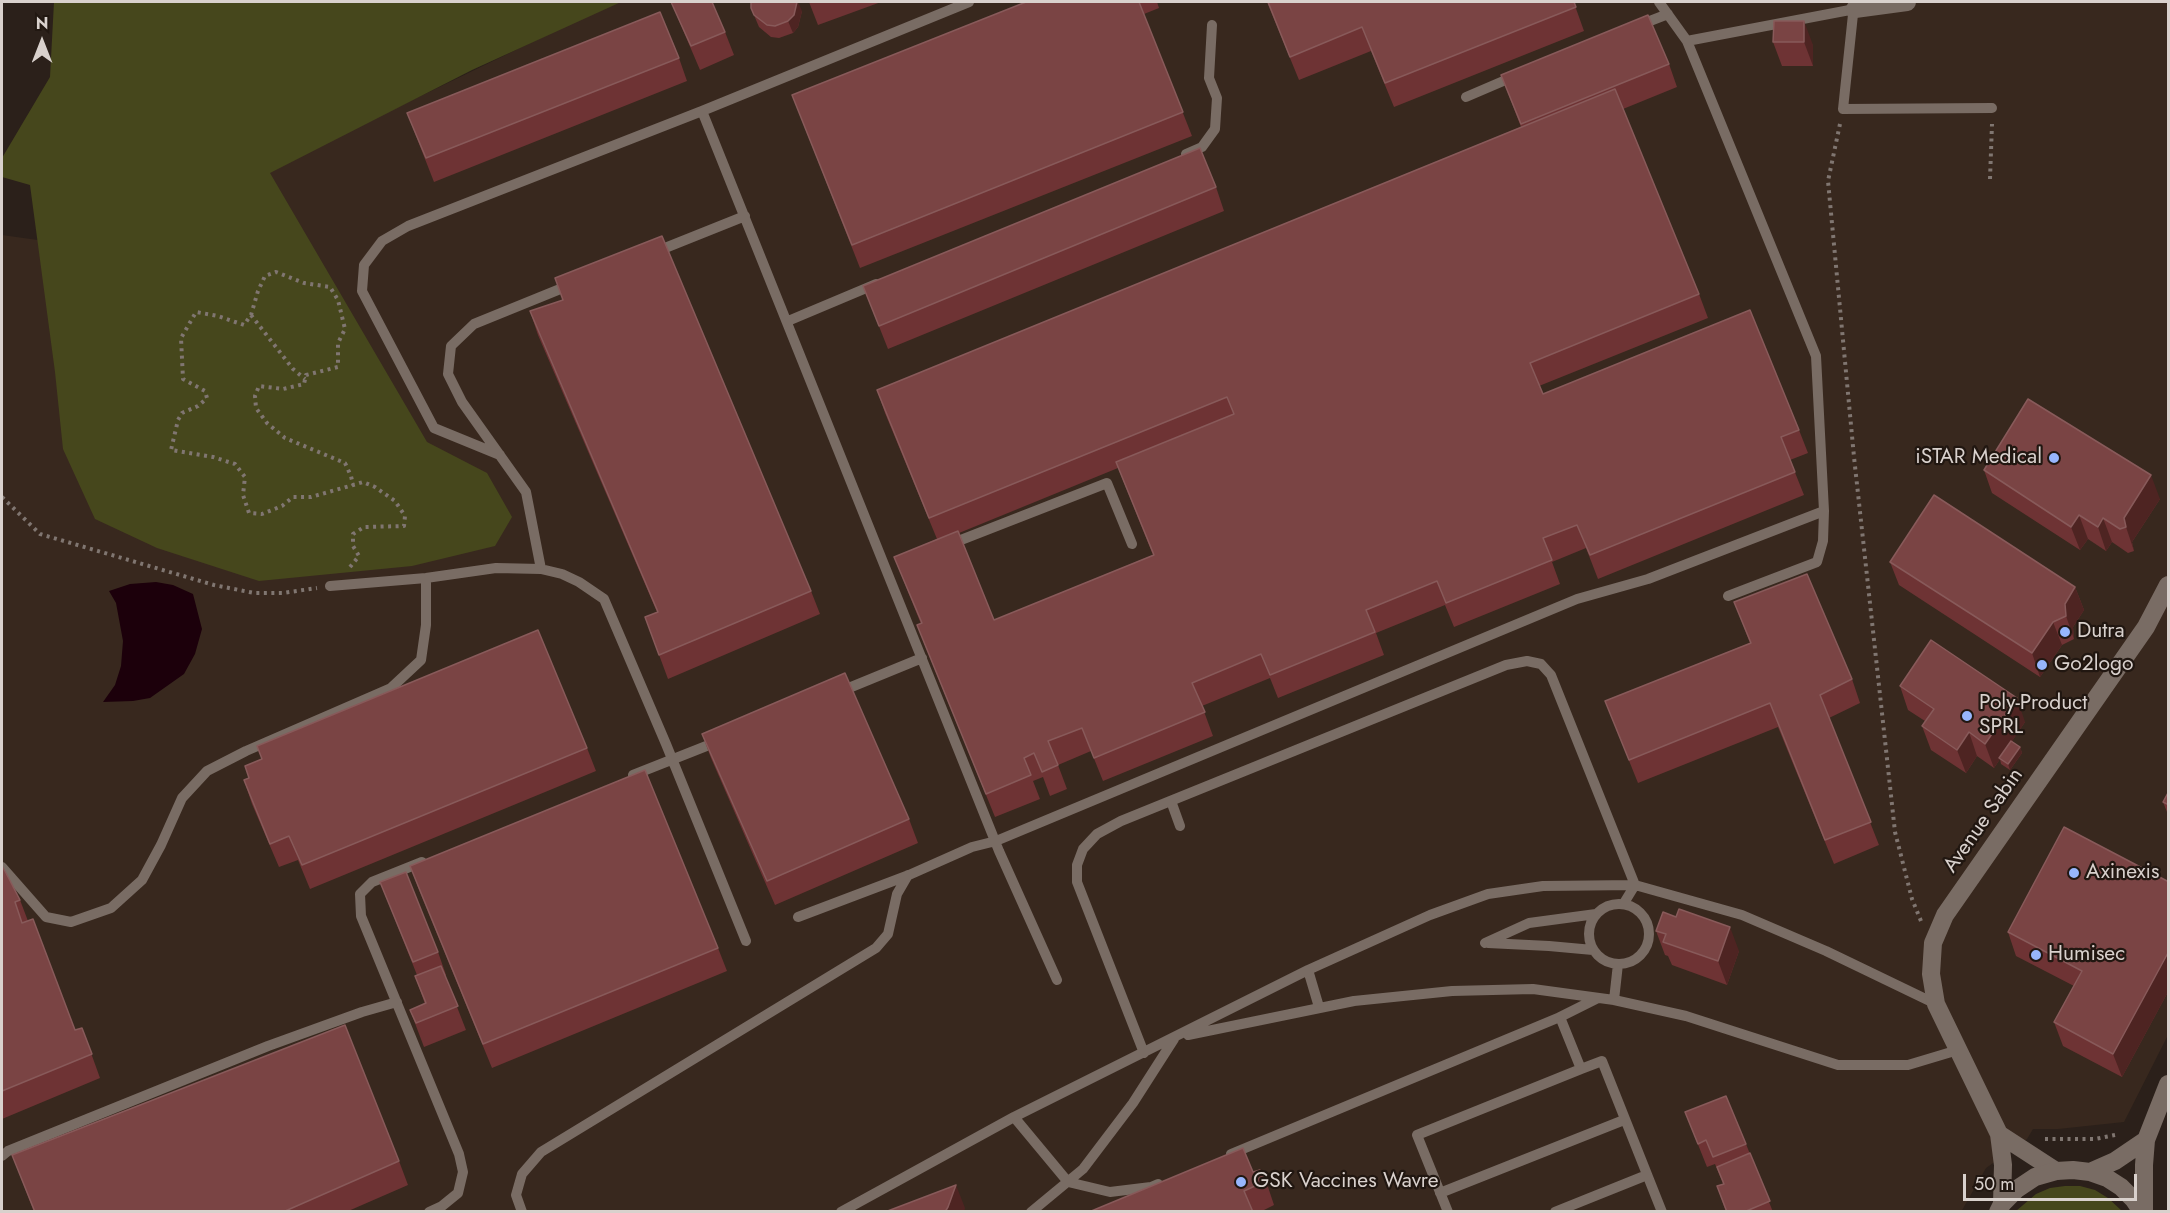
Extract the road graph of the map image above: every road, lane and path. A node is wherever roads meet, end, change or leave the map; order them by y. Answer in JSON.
{"nodes":[{"id":1,"x":969,"y":2,"type":"edge"},
{"id":2,"x":1659,"y":2,"type":"edge"},
{"id":3,"x":1907,"y":2,"type":"edge"},
{"id":4,"x":1855,"y":5,"type":"edge"},
{"id":5,"x":1668,"y":14,"type":"junction"},
{"id":6,"x":1212,"y":25,"type":"dead end"},
{"id":7,"x":1627,"y":31,"type":"edge"},
{"id":8,"x":1687,"y":41,"type":"junction"},
{"id":9,"x":1530,"y":70,"type":"edge"},
{"id":10,"x":1466,"y":96,"type":"dead end"},
{"id":11,"x":1992,"y":108,"type":"joint"},
{"id":12,"x":1843,"y":109,"type":"junction"},
{"id":13,"x":702,"y":111,"type":"junction"},
{"id":14,"x":1171,"y":160,"type":"edge"},
{"id":15,"x":1990,"y":179,"type":"dead end"},
{"id":16,"x":745,"y":216,"type":"junction"},
{"id":17,"x":649,"y":254,"type":"edge"},
{"id":18,"x":889,"y":278,"type":"edge"},
{"id":19,"x":584,"y":280,"type":"edge"},
{"id":20,"x":251,"y":315,"type":"junction"},
{"id":21,"x":788,"y":321,"type":"junction"},
{"id":22,"x":305,"y":379,"type":"junction"},
{"id":23,"x":500,"y":455,"type":"junction"},
{"id":24,"x":353,"y":485,"type":"junction"},
{"id":25,"x":2,"y":497,"type":"edge"},
{"id":26,"x":1824,"y":511,"type":"junction"},
{"id":27,"x":1132,"y":544,"type":"dead end"},
{"id":28,"x":934,"y":551,"type":"edge"},
{"id":29,"x":541,"y":569,"type":"junction"},
{"id":30,"x":348,"y":570,"type":"dead end"},
{"id":31,"x":426,"y":578,"type":"junction"},
{"id":32,"x":2169,"y":585,"type":"edge"},
{"id":33,"x":330,"y":586,"type":"joint"},
{"id":34,"x":1728,"y":596,"type":"dead end"},
{"id":35,"x":922,"y":658,"type":"junction"},
{"id":36,"x":833,"y":694,"type":"edge"},
{"id":37,"x":726,"y":738,"type":"edge"},
{"id":38,"x":672,"y":759,"type":"junction"},
{"id":39,"x":619,"y":781,"type":"edge"},
{"id":40,"x":1171,"y":801,"type":"junction"},
{"id":41,"x":1180,"y":826,"type":"dead end"},
{"id":42,"x":996,"y":840,"type":"junction"},
{"id":43,"x":436,"y":856,"type":"edge"},
{"id":44,"x":2,"y":867,"type":"edge"},
{"id":45,"x":909,"y":875,"type":"junction"},
{"id":46,"x":1635,"y":885,"type":"junction"},
{"id":47,"x":1624,"y":903,"type":"junction"},
{"id":48,"x":1596,"y":914,"type":"junction"},
{"id":49,"x":798,"y":917,"type":"dead end"},
{"id":50,"x":746,"y":941,"type":"dead end"},
{"id":51,"x":1933,"y":943,"type":"junction"},
{"id":52,"x":1593,"y":950,"type":"junction"},
{"id":53,"x":1618,"y":964,"type":"junction"},
{"id":54,"x":1308,"y":970,"type":"junction"},
{"id":55,"x":1057,"y":980,"type":"dead end"},
{"id":56,"x":1598,"y":998,"type":"junction"},
{"id":57,"x":1614,"y":1000,"type":"junction"},
{"id":58,"x":396,"y":1002,"type":"junction"},
{"id":59,"x":1936,"y":1004,"type":"junction"},
{"id":60,"x":1319,"y":1007,"type":"junction"},
{"id":61,"x":1560,"y":1017,"type":"junction"},
{"id":62,"x":1174,"y":1038,"type":"junction"},
{"id":63,"x":1958,"y":1050,"type":"junction"},
{"id":64,"x":1144,"y":1053,"type":"junction"},
{"id":65,"x":1581,"y":1069,"type":"junction"},
{"id":66,"x":2169,"y":1084,"type":"edge"},
{"id":67,"x":1014,"y":1117,"type":"junction"},
{"id":68,"x":1624,"y":1120,"type":"junction"},
{"id":69,"x":1998,"y":1134,"type":"junction"},
{"id":70,"x":2041,"y":1139,"type":"dead end"},
{"id":71,"x":2146,"y":1140,"type":"junction"},
{"id":72,"x":2,"y":1156,"type":"edge"},
{"id":73,"x":1217,"y":1160,"type":"edge"},
{"id":74,"x":2056,"y":1171,"type":"junction"},
{"id":75,"x":2090,"y":1172,"type":"junction"},
{"id":76,"x":1647,"y":1175,"type":"junction"},
{"id":77,"x":1173,"y":1178,"type":"edge"},
{"id":78,"x":1068,"y":1182,"type":"junction"},
{"id":79,"x":1440,"y":1193,"type":"junction"},
{"id":80,"x":2000,"y":1208,"type":"edge"},
{"id":81,"x":429,"y":1212,"type":"edge"},
{"id":82,"x":522,"y":1212,"type":"edge"},
{"id":83,"x":841,"y":1212,"type":"edge"},
{"id":84,"x":1030,"y":1212,"type":"edge"},
{"id":85,"x":1448,"y":1212,"type":"edge"},
{"id":86,"x":1555,"y":1212,"type":"edge"},
{"id":87,"x":1662,"y":1212,"type":"edge"},
{"id":88,"x":2143,"y":1212,"type":"edge"}],
"edges":[{"from":1,"to":13,"type":"lane"},
{"from":2,"to":5,"type":"lane"},
{"from":3,"to":4,"type":"street"},
{"from":4,"to":8,"type":"lane"},
{"from":4,"to":12,"type":"lane"},
{"from":5,"to":7,"type":"lane"},
{"from":5,"to":8,"type":"lane"},
{"from":6,"to":14,"type":"lane"},
{"from":8,"to":26,"type":"lane"},
{"from":9,"to":10,"type":"lane"},
{"from":11,"to":12,"type":"lane"},
{"from":11,"to":15,"type":"path"},
{"from":12,"to":51,"type":"path"},
{"from":13,"to":16,"type":"lane"},
{"from":13,"to":23,"type":"lane"},
{"from":16,"to":17,"type":"lane"},
{"from":16,"to":21,"type":"lane"},
{"from":18,"to":21,"type":"lane"},
{"from":19,"to":23,"type":"lane"},
{"from":20,"to":22,"type":"path"},
{"from":20,"to":22,"type":"path"},
{"from":20,"to":24,"type":"path"},
{"from":21,"to":35,"type":"lane"},
{"from":22,"to":24,"type":"path"},
{"from":23,"to":29,"type":"lane"},
{"from":24,"to":30,"type":"path"},
{"from":25,"to":33,"type":"path"},
{"from":26,"to":34,"type":"lane"},
{"from":26,"to":42,"type":"lane"},
{"from":27,"to":28,"type":"lane"},
{"from":29,"to":31,"type":"lane"},
{"from":29,"to":38,"type":"lane"},
{"from":31,"to":33,"type":"lane"},
{"from":31,"to":44,"type":"lane"},
{"from":32,"to":51,"type":"street","name":"Avenue Sabin"},
{"from":35,"to":36,"type":"lane"},
{"from":35,"to":42,"type":"lane"},
{"from":37,"to":38,"type":"lane"},
{"from":38,"to":39,"type":"lane"},
{"from":38,"to":50,"type":"lane"},
{"from":40,"to":41,"type":"lane"},
{"from":40,"to":46,"type":"lane"},
{"from":40,"to":64,"type":"lane"},
{"from":42,"to":45,"type":"lane"},
{"from":42,"to":55,"type":"lane"},
{"from":43,"to":58,"type":"lane"},
{"from":45,"to":49,"type":"lane"},
{"from":45,"to":82,"type":"lane"},
{"from":46,"to":47,"type":"lane"},
{"from":46,"to":54,"type":"lane"},
{"from":46,"to":59,"type":"lane"},
{"from":47,"to":48,"type":"lane"},
{"from":47,"to":53,"type":"lane"},
{"from":48,"to":52,"type":"lane"},
{"from":48,"to":52,"type":"lane"},
{"from":51,"to":59,"type":"street","name":"Avenue Sabin"},
{"from":52,"to":53,"type":"lane"},
{"from":53,"to":57,"type":"lane"},
{"from":54,"to":60,"type":"lane"},
{"from":54,"to":62,"type":"lane"},
{"from":56,"to":57,"type":"lane"},
{"from":56,"to":60,"type":"lane"},
{"from":56,"to":61,"type":"lane"},
{"from":57,"to":63,"type":"lane"},
{"from":58,"to":72,"type":"lane"},
{"from":58,"to":81,"type":"lane"},
{"from":59,"to":63,"type":"street","name":"Avenue Sabin"},
{"from":60,"to":62,"type":"lane"},
{"from":61,"to":65,"type":"lane"},
{"from":61,"to":73,"type":"lane"},
{"from":62,"to":64,"type":"lane"},
{"from":62,"to":78,"type":"lane"},
{"from":63,"to":69,"type":"street","name":"Avenue Sabin"},
{"from":64,"to":67,"type":"lane"},
{"from":65,"to":68,"type":"lane"},
{"from":65,"to":79,"type":"lane"},
{"from":66,"to":71,"type":"street"},
{"from":67,"to":78,"type":"lane"},
{"from":67,"to":83,"type":"lane"},
{"from":68,"to":76,"type":"lane"},
{"from":68,"to":79,"type":"lane"},
{"from":69,"to":74,"type":"street"},
{"from":69,"to":80,"type":"street","name":"Avenue Sabin"},
{"from":70,"to":71,"type":"path"},
{"from":71,"to":75,"type":"street"},
{"from":71,"to":88,"type":"street"},
{"from":74,"to":75,"type":"street"},
{"from":74,"to":80,"type":"street"},
{"from":75,"to":88,"type":"street"},
{"from":76,"to":86,"type":"lane"},
{"from":76,"to":87,"type":"lane"},
{"from":77,"to":78,"type":"lane"},
{"from":78,"to":84,"type":"lane"},
{"from":79,"to":85,"type":"lane"}]}
